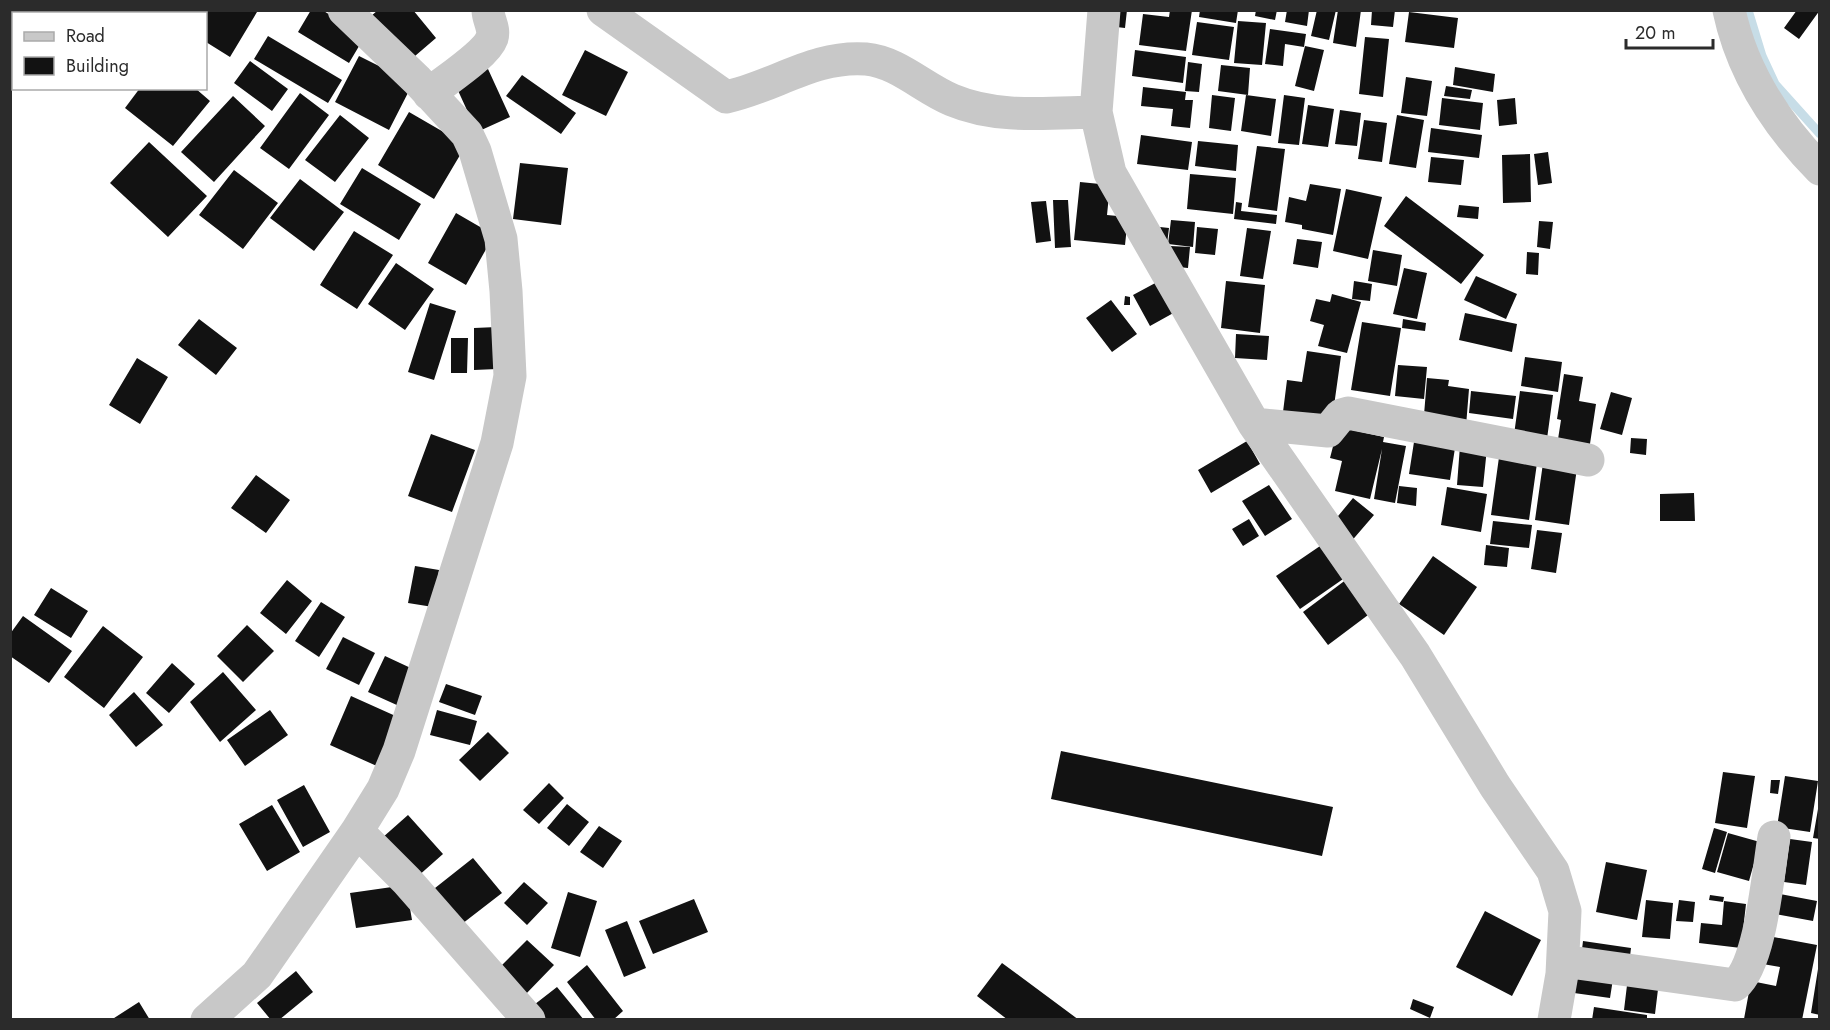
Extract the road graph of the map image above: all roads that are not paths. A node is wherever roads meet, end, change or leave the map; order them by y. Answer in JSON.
{"nodes":[{"id":1,"x":344,"y":10,"type":"edge"},
{"id":2,"x":488,"y":10,"type":"edge"},
{"id":3,"x":603,"y":10,"type":"edge"},
{"id":4,"x":1104,"y":10,"type":"edge"},
{"id":5,"x":1729,"y":10,"type":"edge"},
{"id":6,"x":429,"y":94,"type":"junction"},
{"id":7,"x":1096,"y":112,"type":"junction"},
{"id":8,"x":1820,"y":169,"type":"edge"},
{"id":9,"x":1254,"y":424,"type":"junction"},
{"id":10,"x":1587,"y":459,"type":"dead end"},
{"id":11,"x":357,"y":831,"type":"junction"},
{"id":12,"x":1774,"y":837,"type":"dead end"},
{"id":13,"x":1563,"y":962,"type":"junction"},
{"id":14,"x":207,"y":1020,"type":"edge"},
{"id":15,"x":529,"y":1020,"type":"edge"},
{"id":16,"x":1554,"y":1020,"type":"edge"}],
"edges":[{"from":1,"to":6,"type":"street"},
{"from":2,"to":6,"type":"street"},
{"from":3,"to":7,"type":"street"},
{"from":4,"to":7,"type":"street"},
{"from":5,"to":8,"type":"street"},
{"from":6,"to":11,"type":"street"},
{"from":7,"to":9,"type":"street"},
{"from":9,"to":10,"type":"street"},
{"from":9,"to":13,"type":"street"},
{"from":11,"to":14,"type":"street"},
{"from":11,"to":15,"type":"street"},
{"from":12,"to":13,"type":"street"},
{"from":13,"to":16,"type":"street"}]}
